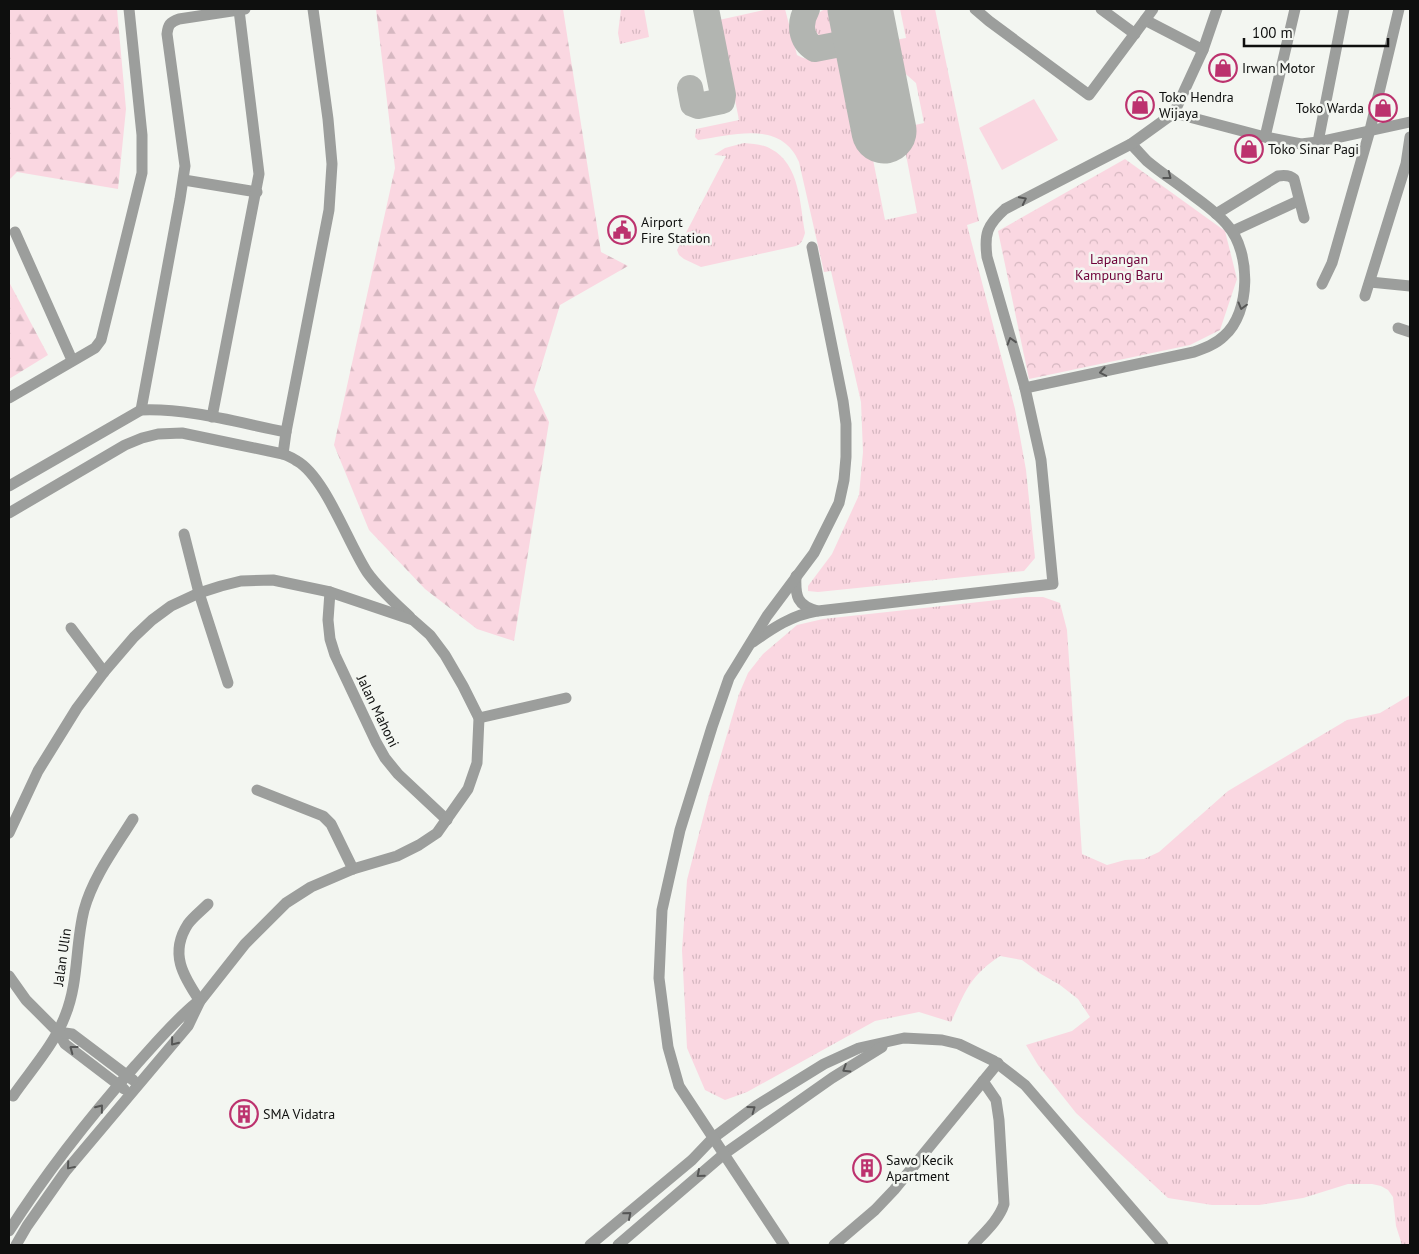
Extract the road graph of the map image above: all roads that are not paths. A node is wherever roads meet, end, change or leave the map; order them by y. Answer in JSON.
{"nodes":[{"id":1,"x":129,"y":9,"type":"edge"},
{"id":2,"x":242,"y":9,"type":"edge"},
{"id":3,"x":313,"y":9,"type":"edge"},
{"id":4,"x":975,"y":9,"type":"edge"},
{"id":5,"x":1101,"y":9,"type":"edge"},
{"id":6,"x":1153,"y":9,"type":"edge"},
{"id":7,"x":1217,"y":9,"type":"edge"},
{"id":8,"x":1294,"y":9,"type":"edge"},
{"id":9,"x":1344,"y":9,"type":"edge"},
{"id":10,"x":1399,"y":9,"type":"edge"},
{"id":11,"x":1145,"y":20,"type":"junction"},
{"id":12,"x":1135,"y":34,"type":"junction"},
{"id":13,"x":1203,"y":50,"type":"junction"},
{"id":14,"x":1174,"y":113,"type":"junction"},
{"id":15,"x":1410,"y":122,"type":"edge"},
{"id":16,"x":1370,"y":130,"type":"junction"},
{"id":17,"x":1266,"y":137,"type":"junction"},
{"id":18,"x":1410,"y":137,"type":"edge"},
{"id":19,"x":1318,"y":142,"type":"junction"},
{"id":20,"x":1131,"y":144,"type":"junction"},
{"id":21,"x":184,"y":180,"type":"junction"},
{"id":22,"x":257,"y":192,"type":"junction"},
{"id":23,"x":1298,"y":201,"type":"junction"},
{"id":24,"x":1216,"y":214,"type":"junction"},
{"id":25,"x":1304,"y":218,"type":"dead end"},
{"id":26,"x":15,"y":232,"type":"dead end"},
{"id":27,"x":1232,"y":232,"type":"junction"},
{"id":28,"x":812,"y":247,"type":"dead end"},
{"id":29,"x":1370,"y":282,"type":"junction"},
{"id":30,"x":1322,"y":284,"type":"dead end"},
{"id":31,"x":1410,"y":286,"type":"edge"},
{"id":32,"x":1366,"y":296,"type":"dead end"},
{"id":33,"x":1398,"y":328,"type":"dead end"},
{"id":34,"x":1410,"y":332,"type":"edge"},
{"id":35,"x":72,"y":360,"type":"junction"},
{"id":36,"x":1025,"y":388,"type":"junction"},
{"id":37,"x":9,"y":398,"type":"edge"},
{"id":38,"x":141,"y":410,"type":"junction"},
{"id":39,"x":212,"y":417,"type":"junction"},
{"id":40,"x":286,"y":432,"type":"junction"},
{"id":41,"x":283,"y":454,"type":"junction"},
{"id":42,"x":9,"y":486,"type":"edge"},
{"id":43,"x":9,"y":512,"type":"edge"},
{"id":44,"x":184,"y":534,"type":"dead end"},
{"id":45,"x":796,"y":576,"type":"junction"},
{"id":46,"x":382,"y":589,"type":"junction"},
{"id":47,"x":330,"y":592,"type":"junction"},
{"id":48,"x":199,"y":593,"type":"junction"},
{"id":49,"x":375,"y":607,"type":"junction"},
{"id":50,"x":818,"y":611,"type":"junction"},
{"id":51,"x":413,"y":620,"type":"junction"},
{"id":52,"x":71,"y":628,"type":"dead end"},
{"id":53,"x":748,"y":646,"type":"junction"},
{"id":54,"x":104,"y":672,"type":"junction"},
{"id":55,"x":228,"y":683,"type":"dead end"},
{"id":56,"x":566,"y":698,"type":"dead end"},
{"id":57,"x":479,"y":718,"type":"junction"},
{"id":58,"x":257,"y":790,"type":"dead end"},
{"id":59,"x":133,"y":819,"type":"dead end"},
{"id":60,"x":447,"y":820,"type":"junction"},
{"id":61,"x":9,"y":833,"type":"edge"},
{"id":62,"x":353,"y":869,"type":"junction"},
{"id":63,"x":208,"y":904,"type":"dead end"},
{"id":64,"x":9,"y":976,"type":"edge"},
{"id":65,"x":200,"y":1001,"type":"junction"},
{"id":66,"x":58,"y":1032,"type":"junction"},
{"id":67,"x":887,"y":1043,"type":"junction"},
{"id":68,"x":998,"y":1063,"type":"junction"},
{"id":69,"x":123,"y":1080,"type":"junction"},
{"id":70,"x":983,"y":1081,"type":"junction"},
{"id":71,"x":139,"y":1084,"type":"junction"},
{"id":72,"x":131,"y":1094,"type":"junction"},
{"id":73,"x":13,"y":1096,"type":"dead end"},
{"id":74,"x":712,"y":1138,"type":"junction"},
{"id":75,"x":724,"y":1154,"type":"junction"},
{"id":76,"x":9,"y":1231,"type":"edge"},
{"id":77,"x":16,"y":1245,"type":"edge"},
{"id":78,"x":590,"y":1245,"type":"edge"},
{"id":79,"x":618,"y":1245,"type":"edge"},
{"id":80,"x":784,"y":1245,"type":"edge"},
{"id":81,"x":834,"y":1245,"type":"edge"},
{"id":82,"x":973,"y":1245,"type":"edge"},
{"id":83,"x":1163,"y":1245,"type":"edge"}],
"edges":[{"from":1,"to":35,"type":"street"},
{"from":2,"to":21,"type":"street"},
{"from":2,"to":22,"type":"street"},
{"from":3,"to":40,"type":"street"},
{"from":4,"to":12,"type":"street"},
{"from":5,"to":12,"type":"street"},
{"from":6,"to":11,"type":"street"},
{"from":7,"to":13,"type":"street"},
{"from":8,"to":17,"type":"street"},
{"from":9,"to":19,"type":"street"},
{"from":10,"to":16,"type":"street"},
{"from":11,"to":12,"type":"street"},
{"from":11,"to":13,"type":"street"},
{"from":13,"to":14,"type":"street"},
{"from":14,"to":17,"type":"street"},
{"from":14,"to":20,"type":"street"},
{"from":15,"to":16,"type":"street"},
{"from":16,"to":19,"type":"street"},
{"from":16,"to":30,"type":"street"},
{"from":17,"to":19,"type":"street"},
{"from":18,"to":29,"type":"street"},
{"from":20,"to":24,"type":"street","one_way":true},
{"from":36,"to":20,"type":"street","one_way":true},
{"from":21,"to":22,"type":"street"},
{"from":21,"to":38,"type":"street"},
{"from":22,"to":39,"type":"street"},
{"from":23,"to":24,"type":"street"},
{"from":23,"to":25,"type":"street"},
{"from":23,"to":27,"type":"street"},
{"from":24,"to":27,"type":"street"},
{"from":26,"to":35,"type":"street"},
{"from":27,"to":36,"type":"street","one_way":true},
{"from":28,"to":45,"type":"street"},
{"from":29,"to":31,"type":"street"},
{"from":29,"to":32,"type":"street"},
{"from":33,"to":34,"type":"street"},
{"from":35,"to":37,"type":"street"},
{"from":36,"to":50,"type":"street"},
{"from":38,"to":39,"type":"street"},
{"from":38,"to":42,"type":"street"},
{"from":39,"to":40,"type":"street"},
{"from":40,"to":41,"type":"street"},
{"from":41,"to":43,"type":"street"},
{"from":41,"to":46,"type":"street"},
{"from":44,"to":48,"type":"street"},
{"from":45,"to":50,"type":"street"},
{"from":45,"to":53,"type":"street"},
{"from":46,"to":49,"type":"street"},
{"from":46,"to":51,"type":"street"},
{"from":47,"to":48,"type":"street"},
{"from":47,"to":49,"type":"street"},
{"from":47,"to":60,"type":"street","name":"Jalan Mahoni"},
{"from":48,"to":54,"type":"street"},
{"from":48,"to":55,"type":"street"},
{"from":49,"to":51,"type":"street"},
{"from":50,"to":53,"type":"street"},
{"from":51,"to":57,"type":"street"},
{"from":52,"to":54,"type":"street"},
{"from":53,"to":74,"type":"street"},
{"from":54,"to":61,"type":"street"},
{"from":56,"to":57,"type":"street"},
{"from":57,"to":60,"type":"street"},
{"from":58,"to":62,"type":"street"},
{"from":59,"to":66,"type":"street","name":"Jalan Ulin"},
{"from":60,"to":62,"type":"street"},
{"from":62,"to":65,"type":"street"},
{"from":63,"to":65,"type":"street"},
{"from":64,"to":66,"type":"street"},
{"from":65,"to":69,"type":"street"},
{"from":65,"to":71,"type":"street","one_way":true},
{"from":66,"to":69,"type":"street"},
{"from":66,"to":73,"type":"street","name":"Jalan Ulin"},
{"from":67,"to":68,"type":"street"},
{"from":74,"to":67,"type":"street","one_way":true},
{"from":67,"to":75,"type":"street","one_way":true},
{"from":68,"to":70,"type":"street"},
{"from":68,"to":83,"type":"street"},
{"from":69,"to":71,"type":"street"},
{"from":69,"to":72,"type":"street"},
{"from":76,"to":69,"type":"street","one_way":true},
{"from":70,"to":81,"type":"street"},
{"from":70,"to":82,"type":"street"},
{"from":71,"to":72,"type":"street"},
{"from":72,"to":77,"type":"street","one_way":true},
{"from":74,"to":75,"type":"street"},
{"from":78,"to":74,"type":"street","one_way":true},
{"from":75,"to":79,"type":"street","one_way":true},
{"from":75,"to":80,"type":"street"}]}
